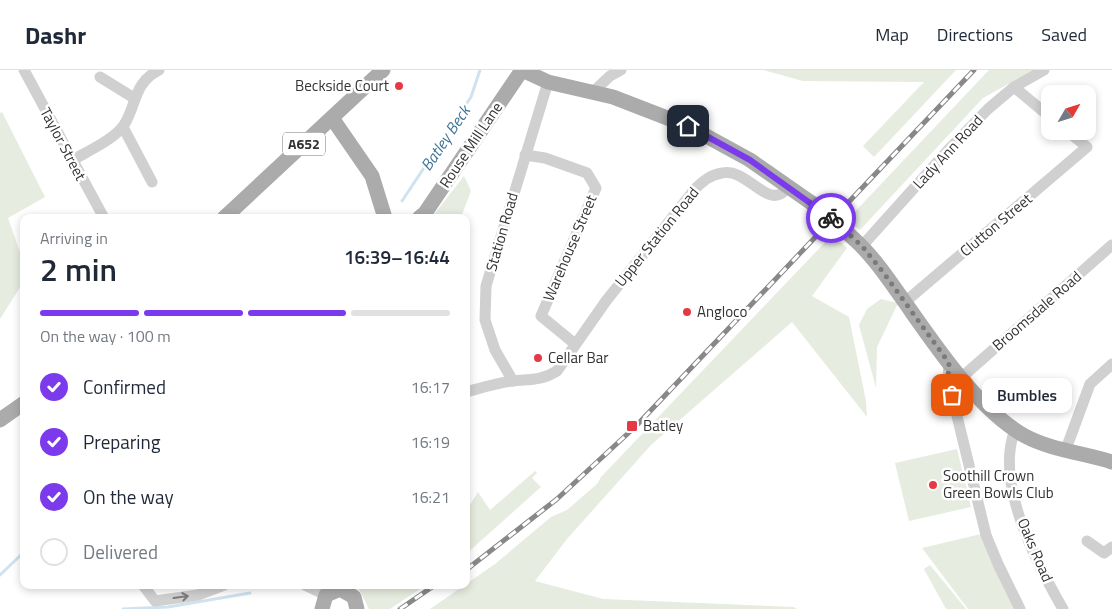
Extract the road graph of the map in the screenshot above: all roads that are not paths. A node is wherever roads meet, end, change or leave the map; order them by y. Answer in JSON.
{"nodes":[{"id":1,"x":24,"y":70,"type":"edge"},
{"id":2,"x":159,"y":70,"type":"edge"},
{"id":3,"x":383,"y":70,"type":"edge"},
{"id":4,"x":522,"y":70,"type":"edge"},
{"id":5,"x":620,"y":70,"type":"edge"},
{"id":6,"x":1044,"y":70,"type":"edge"},
{"id":7,"x":100,"y":77,"type":"dead end"},
{"id":8,"x":548,"y":82,"type":"junction"},
{"id":9,"x":1014,"y":87,"type":"junction"},
{"id":10,"x":594,"y":91,"type":"junction"},
{"id":11,"x":134,"y":98,"type":"junction"},
{"id":12,"x":1041,"y":110,"type":"edge"},
{"id":13,"x":332,"y":118,"type":"junction"},
{"id":14,"x":123,"y":127,"type":"junction"},
{"id":15,"x":1079,"y":140,"type":"edge"},
{"id":16,"x":525,"y":155,"type":"junction"},
{"id":17,"x":72,"y":161,"type":"junction"},
{"id":18,"x":152,"y":182,"type":"dead end"},
{"id":19,"x":789,"y":186,"type":"junction"},
{"id":20,"x":102,"y":214,"type":"edge"},
{"id":21,"x":228,"y":214,"type":"edge"},
{"id":22,"x":384,"y":214,"type":"edge"},
{"id":23,"x":423,"y":214,"type":"edge"},
{"id":24,"x":858,"y":243,"type":"junction"},
{"id":25,"x":1112,"y":245,"type":"edge"},
{"id":26,"x":905,"y":302,"type":"junction"},
{"id":27,"x":575,"y":344,"type":"junction"},
{"id":28,"x":949,"y":363,"type":"junction"},
{"id":29,"x":1112,"y":364,"type":"edge"},
{"id":30,"x":962,"y":377,"type":"junction"},
{"id":31,"x":513,"y":381,"type":"junction"},
{"id":32,"x":470,"y":391,"type":"edge"},
{"id":33,"x":20,"y":406,"type":"edge"},
{"id":34,"x":0,"y":420,"type":"edge"},
{"id":35,"x":1015,"y":430,"type":"junction"},
{"id":36,"x":1066,"y":449,"type":"junction"},
{"id":37,"x":1112,"y":462,"type":"edge"},
{"id":38,"x":1087,"y":541,"type":"dead end"},
{"id":39,"x":1112,"y":547,"type":"edge"},
{"id":40,"x":147,"y":589,"type":"edge"},
{"id":41,"x":214,"y":589,"type":"edge"},
{"id":42,"x":309,"y":589,"type":"edge"},
{"id":43,"x":338,"y":589,"type":"edge"},
{"id":44,"x":343,"y":589,"type":"edge"},
{"id":45,"x":324,"y":602,"type":"edge"},
{"id":46,"x":356,"y":609,"type":"edge"},
{"id":47,"x":1020,"y":609,"type":"edge"},
{"id":48,"x":1063,"y":609,"type":"edge"}],
"edges":[{"from":1,"to":17,"type":"street","name":"Taylor Street"},
{"from":2,"to":11,"type":"street"},
{"from":3,"to":13,"type":"main road","number":"A652"},
{"from":4,"to":8,"type":"main road"},
{"from":4,"to":23,"type":"main road","name":"Rouse Mill Lane"},
{"from":5,"to":10,"type":"street"},
{"from":6,"to":9,"type":"street","name":"Lady Ann Road"},
{"from":7,"to":11,"type":"street"},
{"from":8,"to":10,"type":"main road"},
{"from":8,"to":16,"type":"street","name":"Station Road"},
{"from":9,"to":12,"type":"street"},
{"from":9,"to":24,"type":"street","name":"Lady Ann Road"},
{"from":10,"to":19,"type":"main road"},
{"from":11,"to":14,"type":"street"},
{"from":13,"to":21,"type":"main road","number":"A652"},
{"from":13,"to":22,"type":"main road"},
{"from":14,"to":17,"type":"street"},
{"from":14,"to":18,"type":"street"},
{"from":15,"to":26,"type":"street","name":"Clutton Street"},
{"from":16,"to":27,"type":"street","name":"Warehouse Street"},
{"from":16,"to":31,"type":"street","name":"Station Road"},
{"from":17,"to":20,"type":"street","name":"Taylor Street"},
{"from":19,"to":24,"type":"main road","bridge":true},
{"from":19,"to":27,"type":"street","name":"Upper Station Road"},
{"from":24,"to":26,"type":"main road"},
{"from":25,"to":30,"type":"street","name":"Broomsdale Road"},
{"from":26,"to":28,"type":"main road"},
{"from":27,"to":31,"type":"street"},
{"from":28,"to":30,"type":"main road"},
{"from":28,"to":47,"type":"street"},
{"from":29,"to":36,"type":"street"},
{"from":30,"to":35,"type":"main road"},
{"from":31,"to":32,"type":"street"},
{"from":33,"to":34,"type":"main road"},
{"from":35,"to":36,"type":"main road"},
{"from":35,"to":48,"type":"street","name":"Oaks Road"},
{"from":36,"to":37,"type":"main road"},
{"from":38,"to":39,"type":"street"},
{"from":40,"to":41,"type":"street","one_way":true},
{"from":42,"to":45,"type":"street"},
{"from":43,"to":45,"type":"main road"},
{"from":44,"to":46,"type":"main road"}]}
